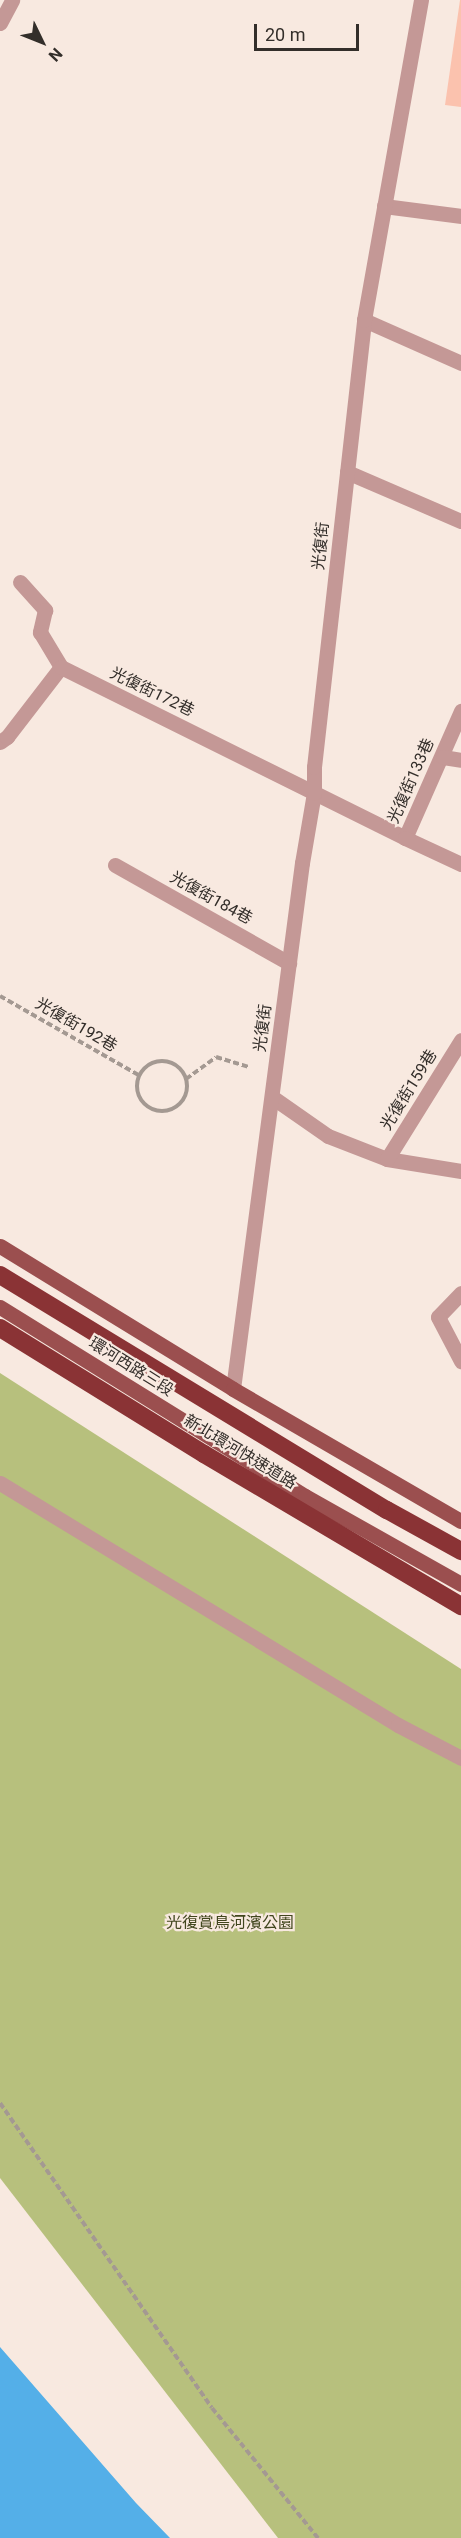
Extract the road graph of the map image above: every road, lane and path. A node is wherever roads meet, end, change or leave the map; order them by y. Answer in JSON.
{"nodes":[{"id":1,"x":12,"y":0,"type":"edge"},
{"id":2,"x":421,"y":0,"type":"edge"},
{"id":3,"x":0,"y":23,"type":"edge"},
{"id":4,"x":384,"y":206,"type":"junction"},
{"id":5,"x":461,"y":216,"type":"edge"},
{"id":6,"x":364,"y":320,"type":"junction"},
{"id":7,"x":461,"y":363,"type":"edge"},
{"id":8,"x":347,"y":472,"type":"junction"},
{"id":9,"x":461,"y":521,"type":"edge"},
{"id":10,"x":20,"y":582,"type":"dead end"},
{"id":11,"x":61,"y":667,"type":"junction"},
{"id":12,"x":461,"y":711,"type":"edge"},
{"id":13,"x":0,"y":742,"type":"edge"},
{"id":14,"x":443,"y":757,"type":"junction"},
{"id":15,"x":461,"y":760,"type":"edge"},
{"id":16,"x":314,"y":793,"type":"junction"},
{"id":17,"x":405,"y":838,"type":"junction"},
{"id":18,"x":461,"y":864,"type":"edge"},
{"id":19,"x":115,"y":865,"type":"dead end"},
{"id":20,"x":289,"y":963,"type":"junction"},
{"id":21,"x":0,"y":996,"type":"edge"},
{"id":22,"x":461,"y":1040,"type":"edge"},
{"id":23,"x":275,"y":1074,"type":"junction"},
{"id":24,"x":140,"y":1076,"type":"junction"},
{"id":25,"x":186,"y":1078,"type":"junction"},
{"id":26,"x":272,"y":1097,"type":"junction"},
{"id":27,"x":387,"y":1160,"type":"junction"},
{"id":28,"x":461,"y":1171,"type":"edge"},
{"id":29,"x":0,"y":1246,"type":"edge"},
{"id":30,"x":0,"y":1275,"type":"edge"},
{"id":31,"x":461,"y":1293,"type":"edge"},
{"id":32,"x":0,"y":1307,"type":"edge"},
{"id":33,"x":0,"y":1328,"type":"edge"},
{"id":34,"x":461,"y":1361,"type":"edge"},
{"id":35,"x":233,"y":1389,"type":"junction"},
{"id":36,"x":0,"y":1483,"type":"edge"},
{"id":37,"x":461,"y":1521,"type":"edge"},
{"id":38,"x":461,"y":1551,"type":"edge"},
{"id":39,"x":461,"y":1584,"type":"edge"},
{"id":40,"x":461,"y":1606,"type":"edge"},
{"id":41,"x":461,"y":1758,"type":"edge"},
{"id":42,"x":0,"y":2103,"type":"edge"},
{"id":43,"x":318,"y":2538,"type":"edge"}],
"edges":[{"from":1,"to":3,"type":"street"},
{"from":2,"to":4,"type":"street","name":"光復街"},
{"from":4,"to":5,"type":"street"},
{"from":4,"to":6,"type":"street","name":"光復街"},
{"from":6,"to":7,"type":"street"},
{"from":6,"to":8,"type":"street","name":"光復街"},
{"from":8,"to":9,"type":"street"},
{"from":8,"to":16,"type":"street","name":"光復街"},
{"from":10,"to":11,"type":"street"},
{"from":11,"to":13,"type":"street"},
{"from":11,"to":16,"type":"street","name":"光復街172巷"},
{"from":12,"to":14,"type":"street","name":"光復街133巷"},
{"from":14,"to":15,"type":"street"},
{"from":14,"to":17,"type":"street","name":"光復街133巷"},
{"from":16,"to":17,"type":"street","name":"光復街133巷"},
{"from":16,"to":20,"type":"street","name":"光復街"},
{"from":17,"to":18,"type":"street"},
{"from":19,"to":20,"type":"street","name":"光復街184巷"},
{"from":20,"to":23,"type":"street","name":"光復街"},
{"from":21,"to":24,"type":"path","name":"光復街192巷"},
{"from":22,"to":27,"type":"street","name":"光復街159巷"},
{"from":23,"to":25,"type":"path"},
{"from":23,"to":26,"type":"street","name":"光復街"},
{"from":24,"to":25,"type":"path"},
{"from":24,"to":25,"type":"path"},
{"from":26,"to":27,"type":"street"},
{"from":26,"to":35,"type":"street","name":"光復街"},
{"from":27,"to":28,"type":"street"},
{"from":29,"to":35,"type":"main road","name":"環河西路三段"},
{"from":30,"to":38,"type":"highway","name":"新北環河快速道路"},
{"from":31,"to":34,"type":"street"},
{"from":32,"to":39,"type":"main road","name":"環河西路三段"},
{"from":33,"to":40,"type":"highway","name":"新北環河快速道路"},
{"from":35,"to":37,"type":"main road","name":"環河西路三段"},
{"from":36,"to":41,"type":"street"},
{"from":42,"to":43,"type":"path"}]}
